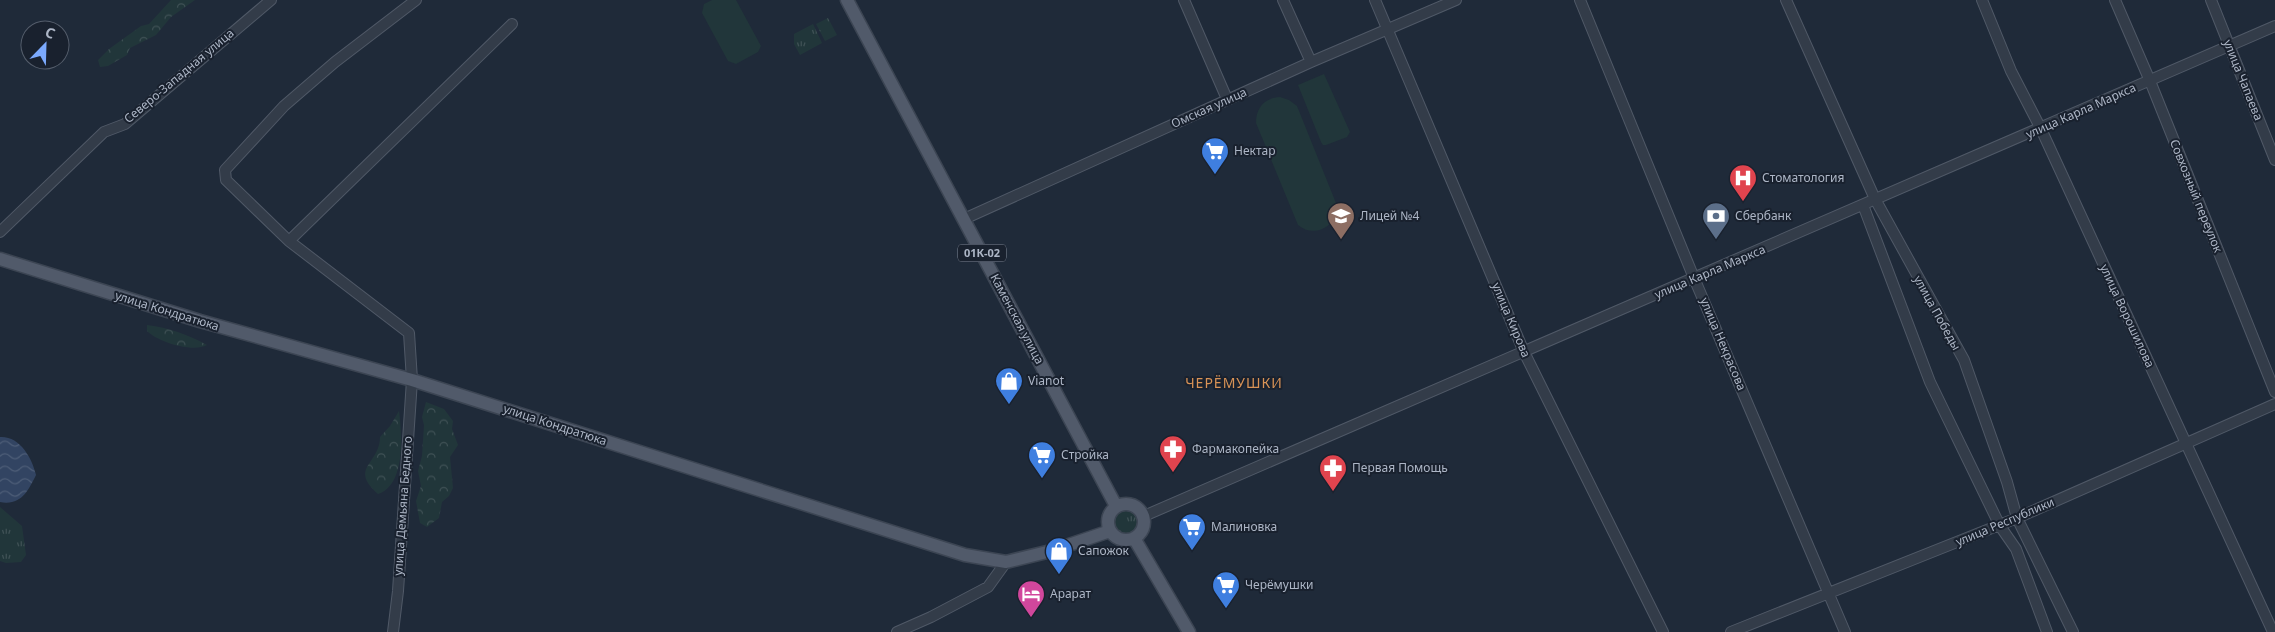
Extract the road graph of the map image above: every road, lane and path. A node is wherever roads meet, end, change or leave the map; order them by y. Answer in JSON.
{"nodes":[{"id":1,"x":270,"y":0,"type":"edge"},
{"id":2,"x":416,"y":0,"type":"edge"},
{"id":3,"x":847,"y":0,"type":"edge"},
{"id":4,"x":1184,"y":0,"type":"edge"},
{"id":5,"x":1283,"y":0,"type":"edge"},
{"id":6,"x":1375,"y":0,"type":"edge"},
{"id":7,"x":1456,"y":0,"type":"edge"},
{"id":8,"x":1580,"y":0,"type":"edge"},
{"id":9,"x":1786,"y":0,"type":"edge"},
{"id":10,"x":1982,"y":0,"type":"edge"},
{"id":11,"x":2115,"y":0,"type":"edge"},
{"id":12,"x":2211,"y":0,"type":"edge"},
{"id":13,"x":512,"y":24,"type":"dead end"},
{"id":14,"x":2275,"y":26,"type":"edge"},
{"id":15,"x":1387,"y":28,"type":"junction"},
{"id":16,"x":2229,"y":46,"type":"junction"},
{"id":17,"x":1311,"y":62,"type":"junction"},
{"id":18,"x":2150,"y":81,"type":"junction"},
{"id":19,"x":1227,"y":99,"type":"junction"},
{"id":20,"x":2041,"y":129,"type":"junction"},
{"id":21,"x":2275,"y":160,"type":"edge"},
{"id":22,"x":1874,"y":199,"type":"junction"},
{"id":23,"x":1863,"y":205,"type":"junction"},
{"id":24,"x":964,"y":220,"type":"junction"},
{"id":25,"x":0,"y":232,"type":"edge"},
{"id":26,"x":289,"y":241,"type":"junction"},
{"id":27,"x":0,"y":259,"type":"edge"},
{"id":28,"x":1694,"y":278,"type":"junction"},
{"id":29,"x":1524,"y":352,"type":"junction"},
{"id":30,"x":412,"y":380,"type":"junction"},
{"id":31,"x":2275,"y":392,"type":"edge"},
{"id":32,"x":2275,"y":404,"type":"edge"},
{"id":33,"x":2186,"y":443,"type":"junction"},
{"id":34,"x":1116,"y":506,"type":"junction"},
{"id":35,"x":1144,"y":516,"type":"junction"},
{"id":36,"x":2017,"y":518,"type":"junction"},
{"id":37,"x":2000,"y":526,"type":"junction"},
{"id":38,"x":1110,"y":531,"type":"junction"},
{"id":39,"x":1134,"y":538,"type":"junction"},
{"id":40,"x":1006,"y":562,"type":"junction"},
{"id":41,"x":1828,"y":592,"type":"junction"},
{"id":42,"x":393,"y":632,"type":"edge"},
{"id":43,"x":897,"y":632,"type":"edge"},
{"id":44,"x":1190,"y":632,"type":"edge"},
{"id":45,"x":1663,"y":632,"type":"edge"},
{"id":46,"x":1731,"y":632,"type":"edge"},
{"id":47,"x":1846,"y":632,"type":"edge"},
{"id":48,"x":2047,"y":632,"type":"edge"},
{"id":49,"x":2073,"y":632,"type":"edge"},
{"id":50,"x":2273,"y":632,"type":"edge"}],
"edges":[{"from":1,"to":25,"type":"street","name":"Северо-Западная улица"},
{"from":2,"to":26,"type":"street"},
{"from":3,"to":24,"type":"main road","name":"Каменская улица","number":"01К-02"},
{"from":4,"to":19,"type":"street"},
{"from":5,"to":17,"type":"street"},
{"from":6,"to":15,"type":"street","name":"улица Кирова"},
{"from":7,"to":15,"type":"street","name":"Омская улица"},
{"from":8,"to":28,"type":"street","name":"улица Некрасова"},
{"from":9,"to":22,"type":"street","name":"улица Победы"},
{"from":10,"to":20,"type":"street","name":"улица Ворошилова"},
{"from":11,"to":18,"type":"street","name":"Совхозный переулок"},
{"from":12,"to":16,"type":"street","name":"улица Чапаева"},
{"from":13,"to":26,"type":"street"},
{"from":14,"to":16,"type":"street","name":"улица Карла Маркса"},
{"from":15,"to":17,"type":"street","name":"Омская улица"},
{"from":15,"to":29,"type":"street","name":"улица Кирова"},
{"from":16,"to":18,"type":"street","name":"улица Карла Маркса"},
{"from":16,"to":21,"type":"street","name":"улица Чапаева"},
{"from":17,"to":19,"type":"street","name":"Омская улица"},
{"from":18,"to":20,"type":"street","name":"улица Карла Маркса"},
{"from":18,"to":31,"type":"street","name":"Совхозный переулок"},
{"from":19,"to":24,"type":"street","name":"Омская улица"},
{"from":20,"to":22,"type":"street","name":"улица Карла Маркса"},
{"from":20,"to":33,"type":"street","name":"улица Ворошилова"},
{"from":22,"to":23,"type":"street","name":"улица Карла Маркса"},
{"from":22,"to":36,"type":"street","name":"улица Победы"},
{"from":23,"to":28,"type":"street","name":"улица Карла Маркса"},
{"from":23,"to":37,"type":"street"},
{"from":24,"to":34,"type":"main road","name":"Каменская улица","number":"01К-02"},
{"from":26,"to":30,"type":"street"},
{"from":27,"to":30,"type":"main road","name":"улица Кондратюка"},
{"from":28,"to":29,"type":"street","name":"улица Карла Маркса"},
{"from":28,"to":41,"type":"street","name":"улица Некрасова"},
{"from":29,"to":35,"type":"street","name":"улица Карла Маркса"},
{"from":29,"to":45,"type":"street","name":"улица Кирова"},
{"from":30,"to":40,"type":"main road","name":"улица Кондратюка"},
{"from":30,"to":42,"type":"street","name":"улица Демьяна Бедного"},
{"from":32,"to":33,"type":"street","name":"улица Республики"},
{"from":33,"to":36,"type":"street","name":"улица Республики"},
{"from":33,"to":50,"type":"street","name":"улица Ворошилова"},
{"from":34,"to":35,"type":"main road"},
{"from":34,"to":38,"type":"main road"},
{"from":35,"to":39,"type":"main road"},
{"from":36,"to":37,"type":"street","name":"улица Республики"},
{"from":36,"to":49,"type":"street","name":"улица Победы"},
{"from":37,"to":41,"type":"street","name":"улица Республики"},
{"from":37,"to":48,"type":"street"},
{"from":38,"to":39,"type":"main road"},
{"from":38,"to":40,"type":"main road","name":"улица Кондратюка"},
{"from":39,"to":44,"type":"main road"},
{"from":40,"to":43,"type":"street"},
{"from":41,"to":46,"type":"street","name":"улица Республики"},
{"from":41,"to":47,"type":"street","name":"улица Некрасова"}]}
